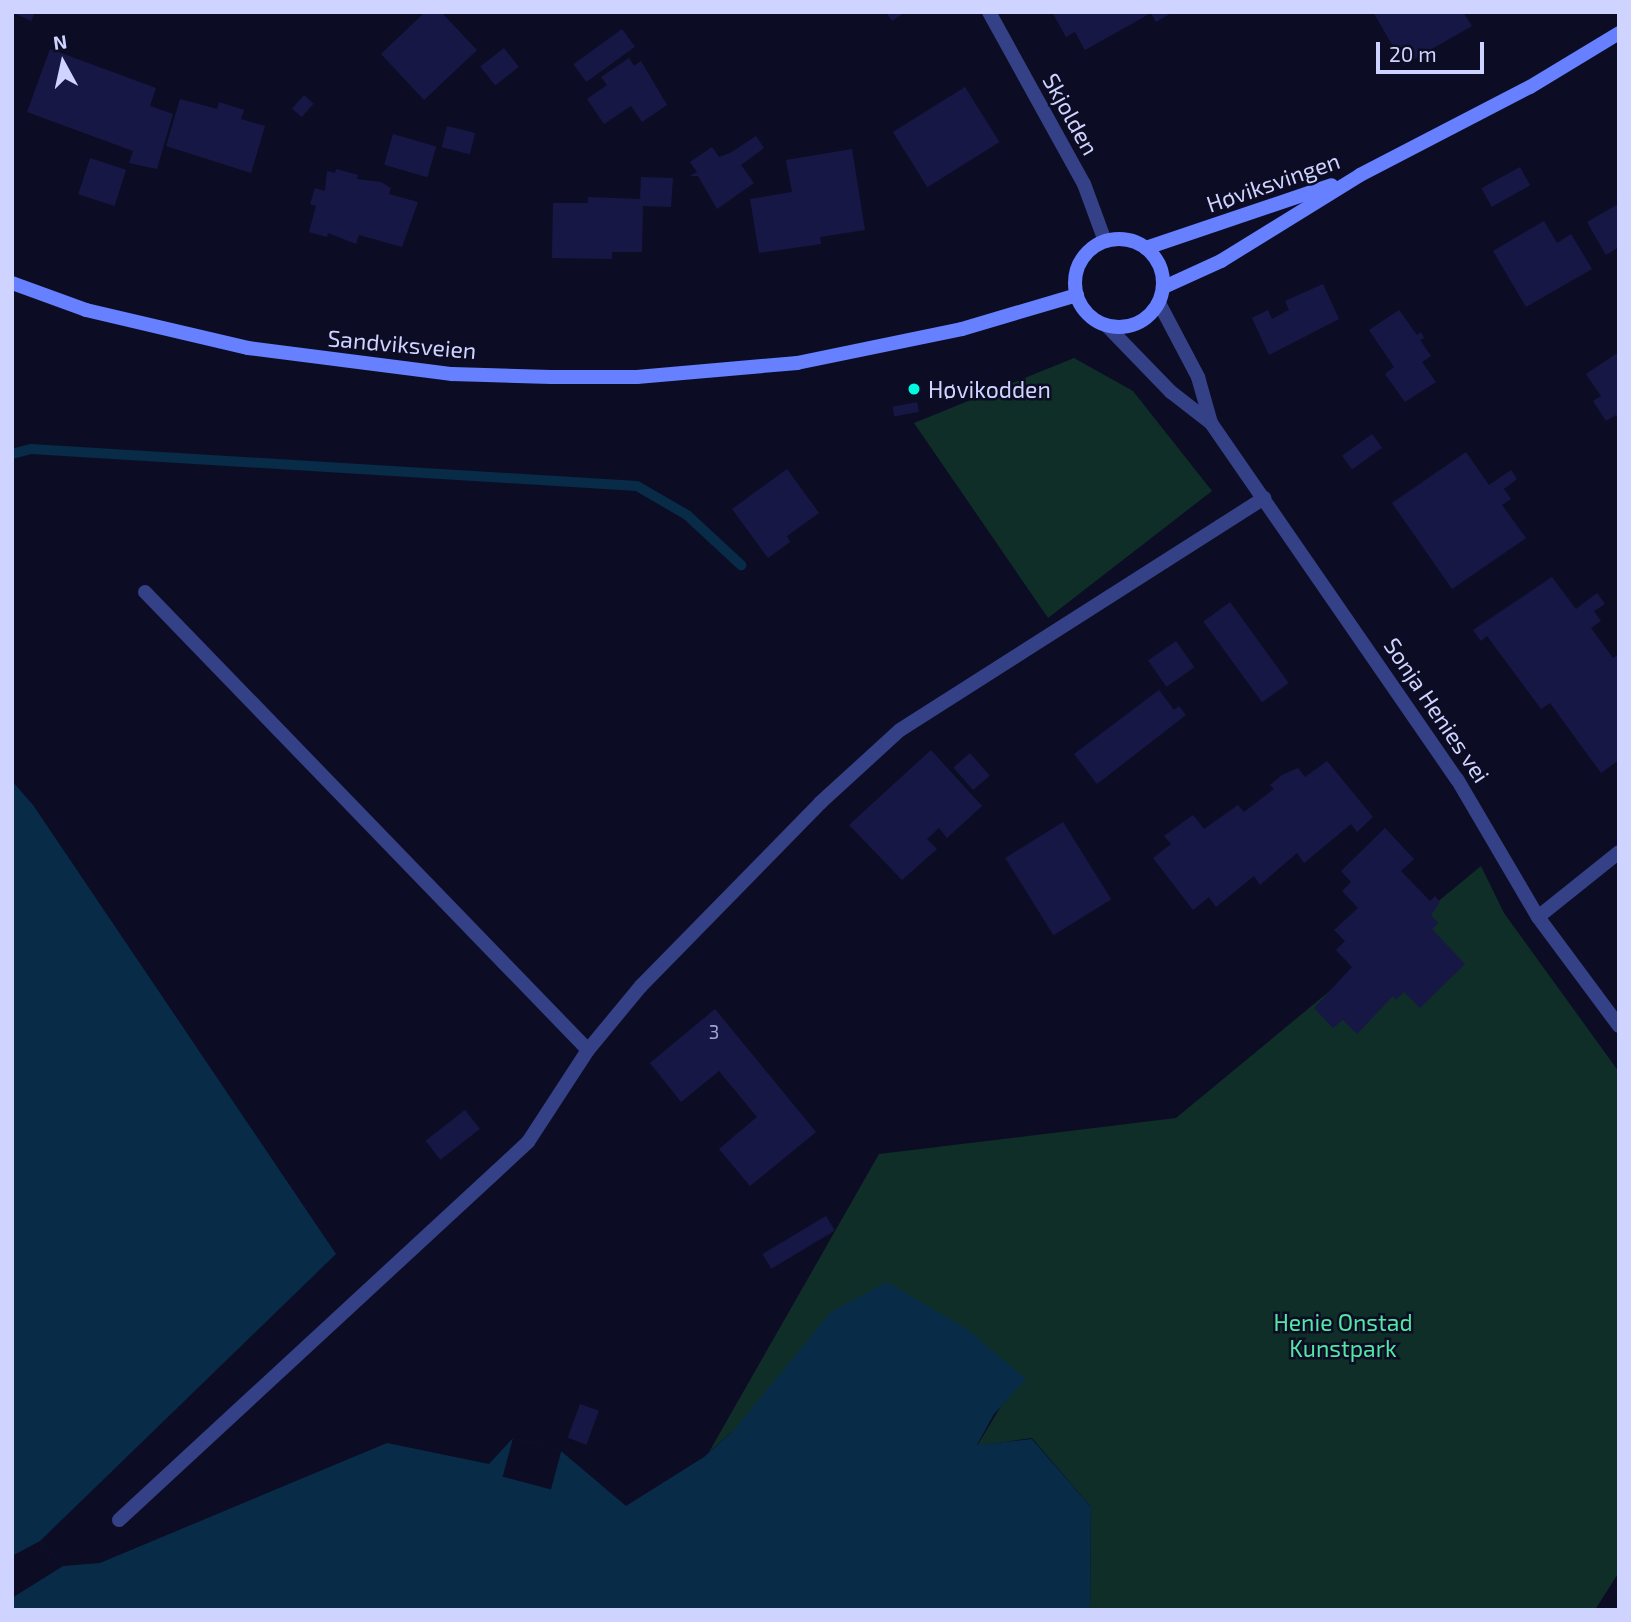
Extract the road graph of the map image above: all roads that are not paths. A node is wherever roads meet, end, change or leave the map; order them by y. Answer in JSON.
{"nodes":[{"id":1,"x":989,"y":12,"type":"edge"},
{"id":2,"x":1619,"y":33,"type":"edge"},
{"id":3,"x":1360,"y":175,"type":"junction"},
{"id":4,"x":1105,"y":241,"type":"junction"},
{"id":5,"x":1146,"y":248,"type":"junction"},
{"id":6,"x":12,"y":283,"type":"edge"},
{"id":7,"x":1164,"y":287,"type":"junction"},
{"id":8,"x":1077,"y":295,"type":"junction"},
{"id":9,"x":1159,"y":303,"type":"junction"},
{"id":10,"x":1107,"y":326,"type":"junction"},
{"id":11,"x":1211,"y":423,"type":"junction"},
{"id":12,"x":1264,"y":498,"type":"junction"},
{"id":13,"x":145,"y":592,"type":"dead end"},
{"id":14,"x":1619,"y":852,"type":"edge"},
{"id":15,"x":1538,"y":916,"type":"junction"},
{"id":16,"x":1619,"y":1026,"type":"edge"},
{"id":17,"x":588,"y":1050,"type":"junction"},
{"id":18,"x":118,"y":1520,"type":"dead end"}],
"edges":[{"from":1,"to":4,"type":"street","name":"Skjolden"},
{"from":2,"to":3,"type":"main road"},
{"from":3,"to":5,"type":"main road","name":"Høviksvingen"},
{"from":3,"to":7,"type":"main road","name":"Høviksvingen"},
{"from":4,"to":5,"type":"main road"},
{"from":4,"to":8,"type":"main road"},
{"from":5,"to":7,"type":"main road"},
{"from":6,"to":8,"type":"main road","name":"Sandviksveien"},
{"from":7,"to":9,"type":"main road"},
{"from":8,"to":10,"type":"main road"},
{"from":9,"to":10,"type":"main road"},
{"from":9,"to":11,"type":"street","name":"Sonja Henies vei"},
{"from":10,"to":11,"type":"street","name":"Sonja Henies vei"},
{"from":11,"to":12,"type":"street","name":"Sonja Henies vei"},
{"from":12,"to":15,"type":"street","name":"Sonja Henies vei"},
{"from":12,"to":17,"type":"street"},
{"from":13,"to":17,"type":"street"},
{"from":14,"to":15,"type":"street"},
{"from":15,"to":16,"type":"street","name":"Sonja Henies vei"},
{"from":17,"to":18,"type":"street"}]}
